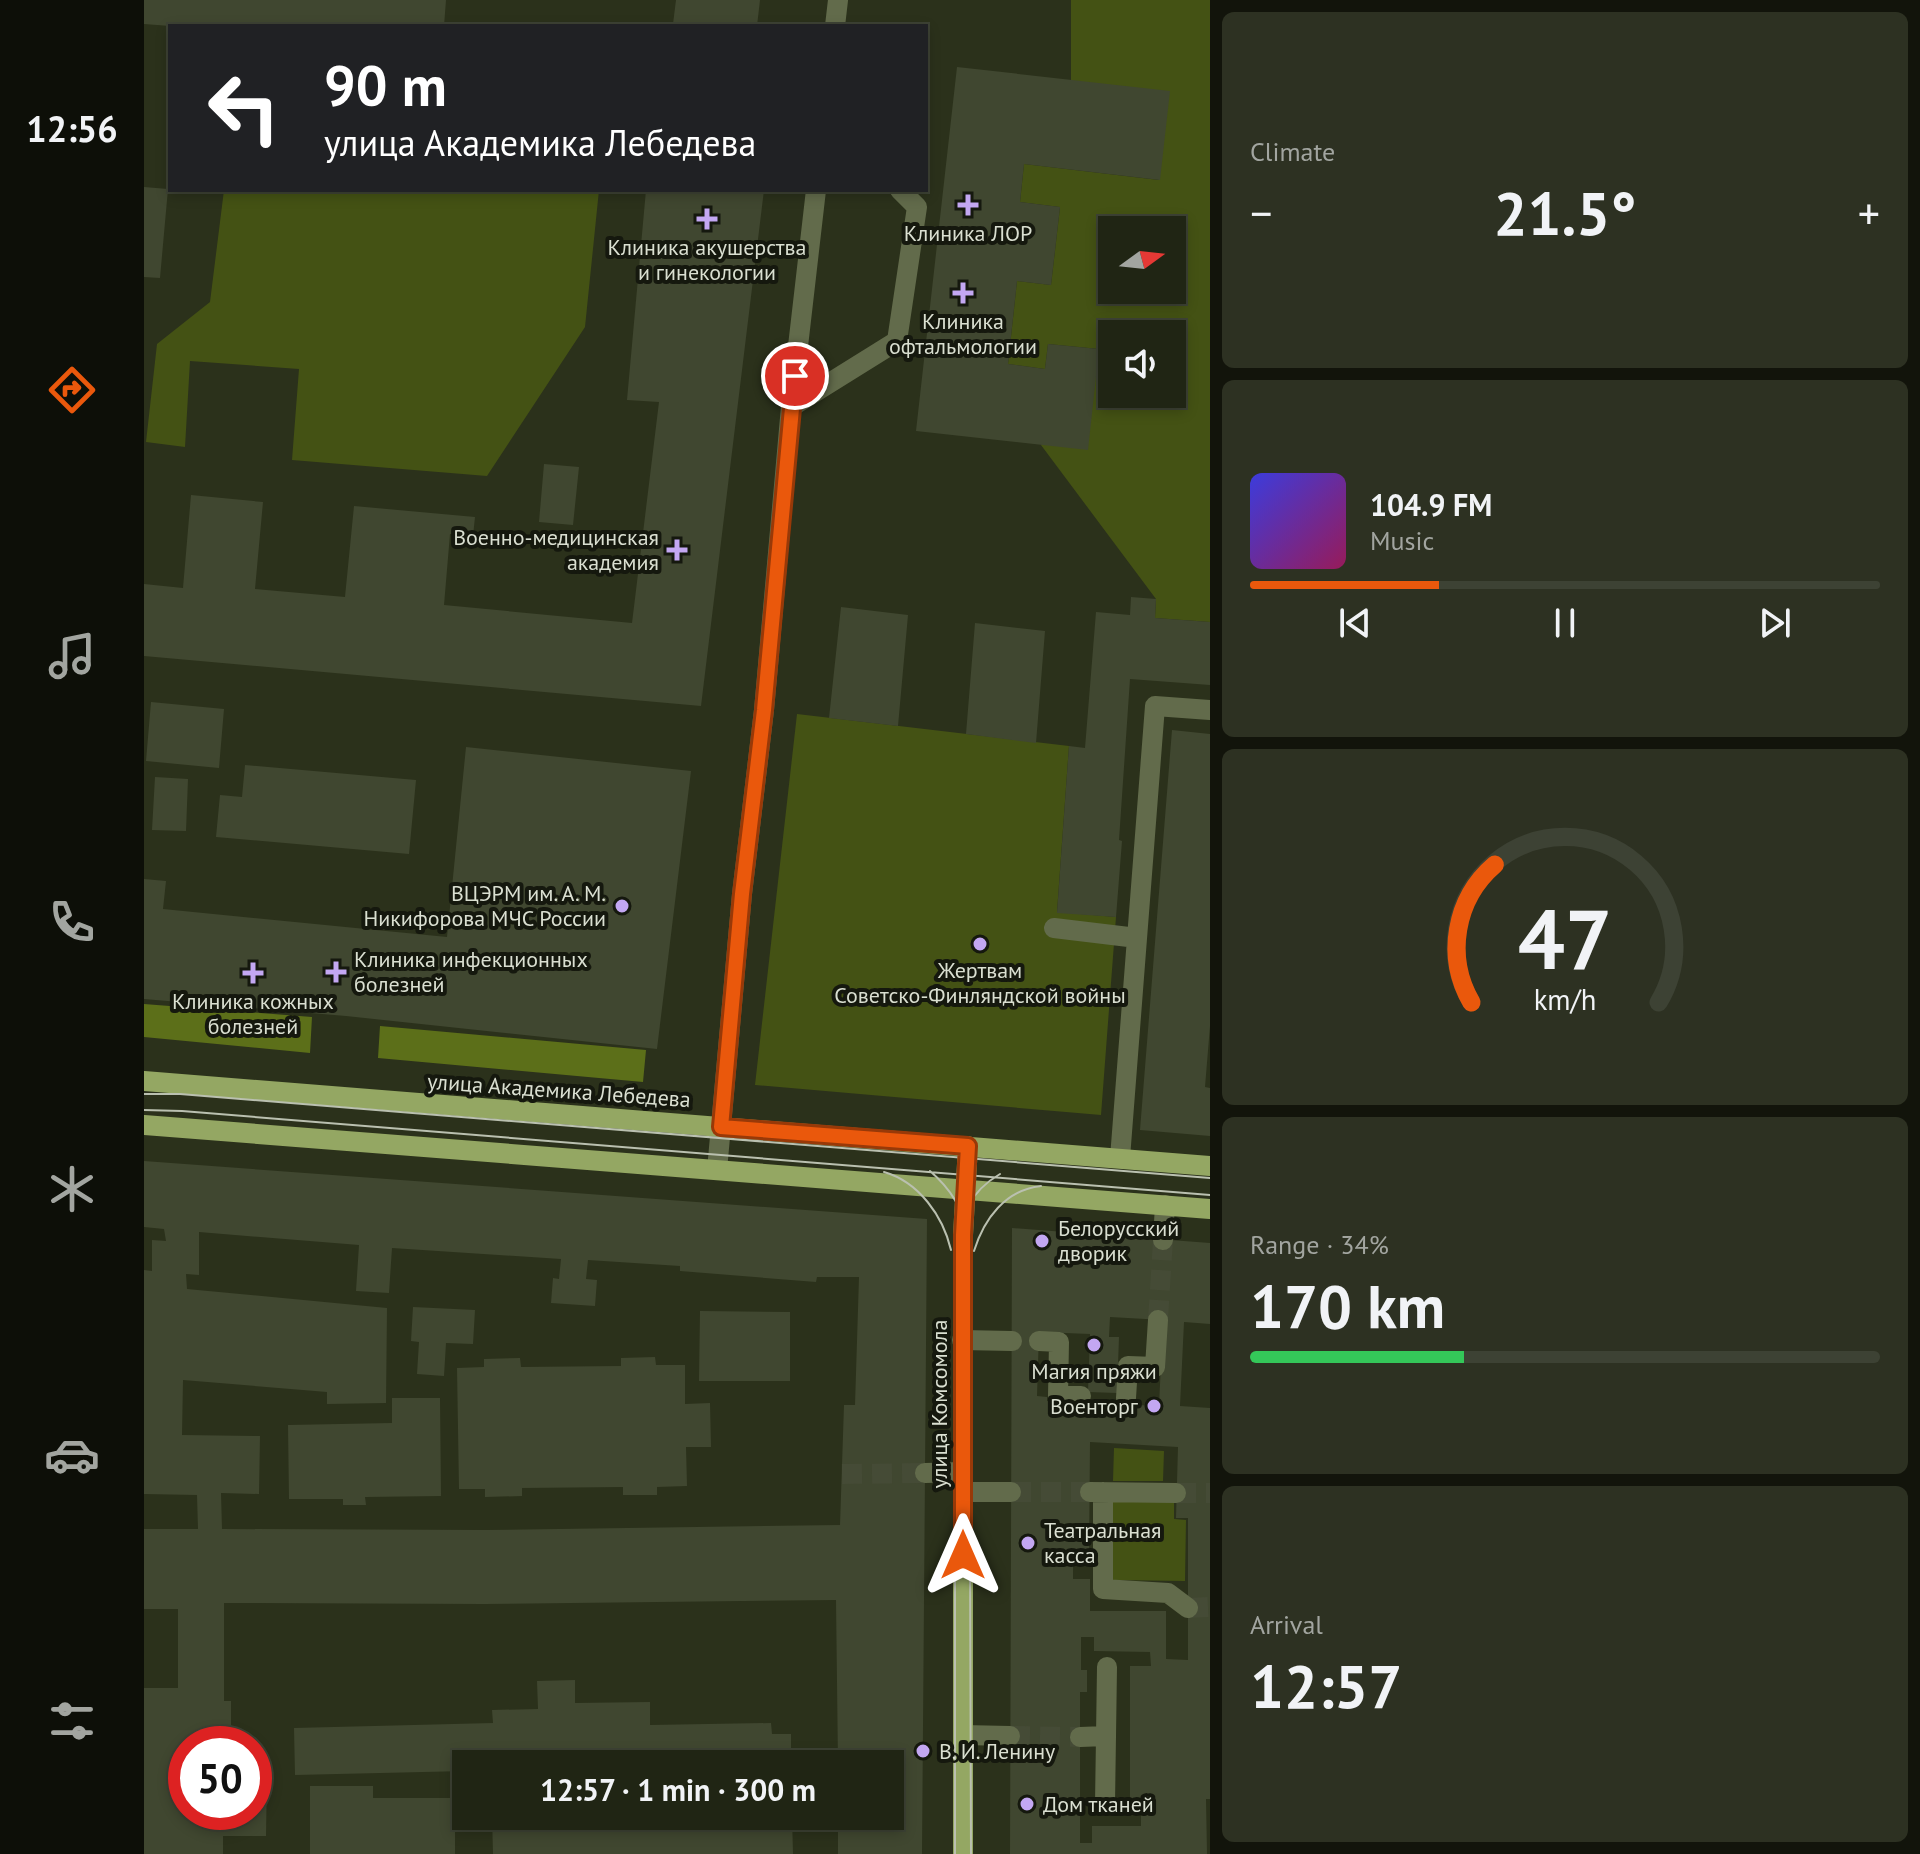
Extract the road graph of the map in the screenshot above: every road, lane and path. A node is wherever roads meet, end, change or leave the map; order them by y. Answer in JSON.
{"nodes":[{"id":1,"x":838,"y":0,"type":"edge"},
{"id":2,"x":835,"y":24,"type":"edge"},
{"id":3,"x":816,"y":192,"type":"edge"},
{"id":4,"x":902,"y":192,"type":"edge"},
{"id":5,"x":791,"y":407,"type":"junction"},
{"id":6,"x":1210,"y":710,"type":"edge"},
{"id":7,"x":1054,"y":928,"type":"dead end"},
{"id":8,"x":1137,"y":938,"type":"junction"},
{"id":9,"x":144,"y":1081,"type":"edge"},
{"id":10,"x":144,"y":1125,"type":"edge"},
{"id":11,"x":721,"y":1127,"type":"junction"},
{"id":12,"x":968,"y":1146,"type":"junction"},
{"id":13,"x":1120,"y":1158,"type":"junction"},
{"id":14,"x":1210,"y":1166,"type":"edge"},
{"id":15,"x":717,"y":1170,"type":"junction"},
{"id":16,"x":965,"y":1190,"type":"junction"},
{"id":17,"x":1165,"y":1205,"type":"junction"},
{"id":18,"x":1210,"y":1209,"type":"edge"},
{"id":19,"x":1163,"y":1240,"type":"tunnel mouth"},
{"id":20,"x":1158,"y":1320,"type":"tunnel mouth"},
{"id":21,"x":962,"y":1340,"type":"junction"},
{"id":22,"x":1012,"y":1341,"type":"dead end"},
{"id":23,"x":1039,"y":1341,"type":"dead end"},
{"id":24,"x":1081,"y":1396,"type":"dead end"},
{"id":25,"x":1126,"y":1398,"type":"dead end"},
{"id":26,"x":925,"y":1473,"type":"tunnel mouth"},
{"id":27,"x":963,"y":1482,"type":"junction"},
{"id":28,"x":1011,"y":1492,"type":"tunnel mouth"},
{"id":29,"x":1176,"y":1493,"type":"tunnel mouth"},
{"id":30,"x":1188,"y":1608,"type":"tunnel mouth"},
{"id":31,"x":1107,"y":1667,"type":"dead end"},
{"id":32,"x":963,"y":1735,"type":"junction"},
{"id":33,"x":1010,"y":1736,"type":"tunnel mouth"},
{"id":34,"x":1106,"y":1736,"type":"junction"},
{"id":35,"x":1080,"y":1737,"type":"tunnel mouth"},
{"id":36,"x":1105,"y":1804,"type":"dead end"},
{"id":37,"x":963,"y":1854,"type":"edge"}],
"edges":[{"from":1,"to":2,"type":"street"},
{"from":3,"to":5,"type":"street"},
{"from":4,"to":5,"type":"street"},
{"from":5,"to":11,"type":"street"},
{"from":6,"to":8,"type":"street"},
{"from":7,"to":8,"type":"street"},
{"from":8,"to":13,"type":"street"},
{"from":9,"to":11,"type":"main road","name":"улица Академика Лебедева"},
{"from":10,"to":15,"type":"main road"},
{"from":11,"to":12,"type":"main road","name":"улица Академика Лебедева"},
{"from":11,"to":15,"type":"street"},
{"from":12,"to":13,"type":"main road","name":"улица Академика Лебедева"},
{"from":12,"to":16,"type":"main road","name":"улица Комсомола"},
{"from":13,"to":14,"type":"main road","name":"улица Академика Лебедева"},
{"from":15,"to":16,"type":"main road"},
{"from":16,"to":17,"type":"main road"},
{"from":16,"to":21,"type":"main road","name":"улица Комсомола"},
{"from":17,"to":18,"type":"main road"},
{"from":17,"to":19,"type":"street"},
{"from":20,"to":25,"type":"street"},
{"from":21,"to":22,"type":"street"},
{"from":21,"to":27,"type":"main road","name":"улица Комсомола"},
{"from":23,"to":24,"type":"street"},
{"from":26,"to":27,"type":"street"},
{"from":27,"to":28,"type":"street"},
{"from":27,"to":32,"type":"main road","name":"улица Комсомола"},
{"from":29,"to":30,"type":"street"},
{"from":31,"to":34,"type":"street"},
{"from":32,"to":33,"type":"street"},
{"from":32,"to":37,"type":"main road","name":"улица Комсомола"},
{"from":34,"to":35,"type":"street"},
{"from":34,"to":36,"type":"street"}]}
